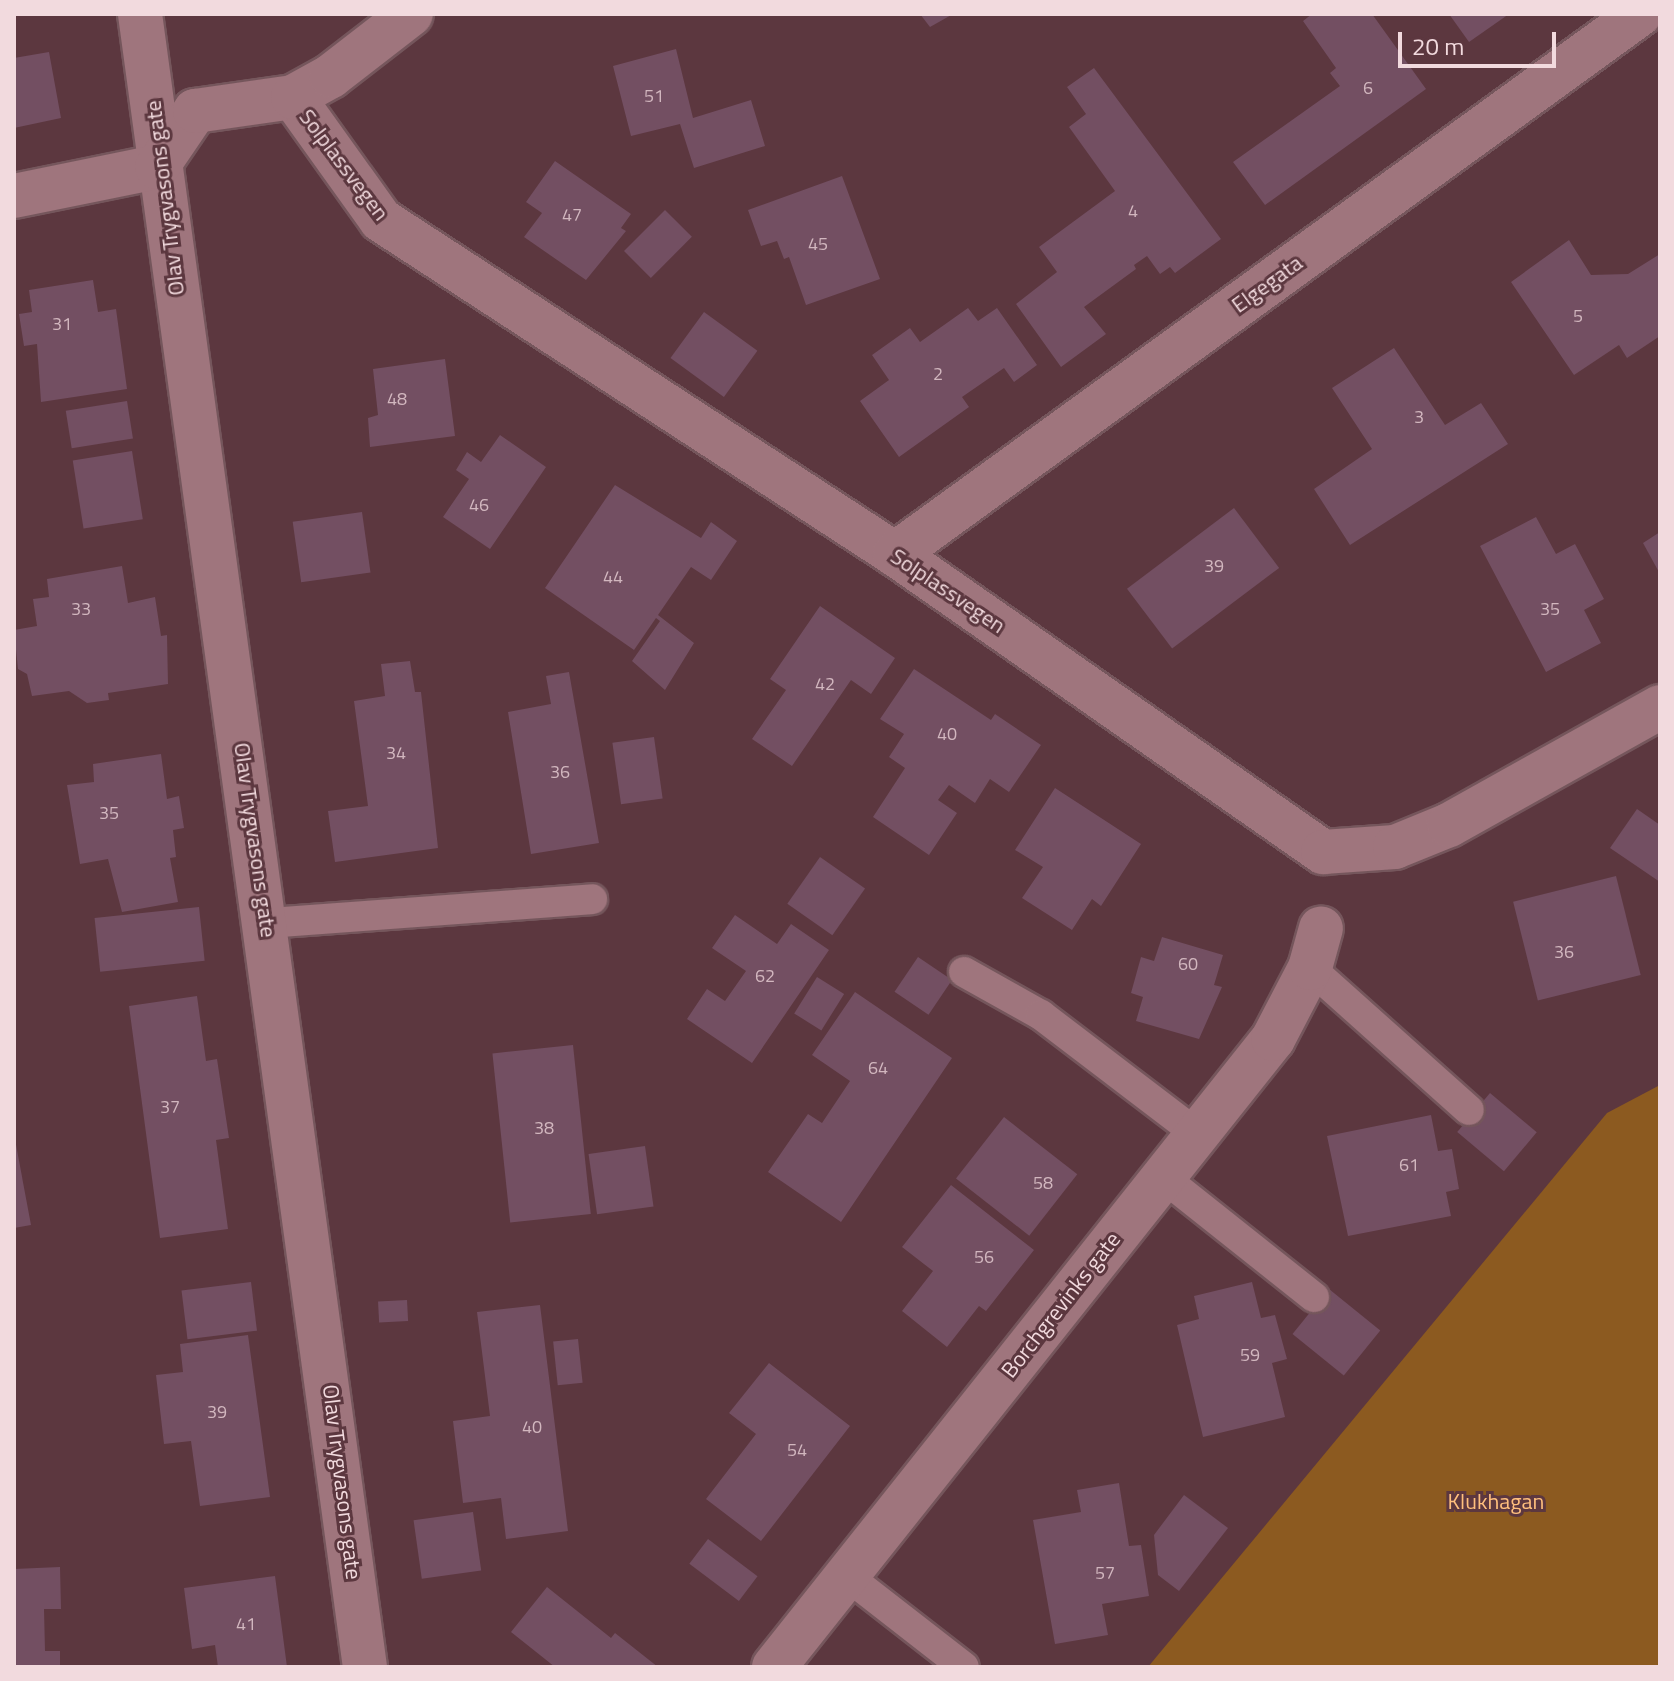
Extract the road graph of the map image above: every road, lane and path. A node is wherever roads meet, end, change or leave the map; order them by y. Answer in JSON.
{"nodes":[{"id":1,"x":140,"y":14,"type":"edge"},
{"id":2,"x":411,"y":14,"type":"edge"},
{"id":3,"x":1640,"y":14,"type":"edge"},
{"id":4,"x":293,"y":97,"type":"junction"},
{"id":5,"x":157,"y":167,"type":"junction"},
{"id":6,"x":14,"y":196,"type":"edge"},
{"id":7,"x":895,"y":554,"type":"junction"},
{"id":8,"x":1660,"y":707,"type":"edge"},
{"id":9,"x":592,"y":899,"type":"dead end"},
{"id":10,"x":268,"y":923,"type":"junction"},
{"id":11,"x":1315,"y":948,"type":"joint"},
{"id":12,"x":964,"y":972,"type":"dead end"},
{"id":13,"x":1469,"y":1110,"type":"dead end"},
{"id":14,"x":1197,"y":1134,"type":"junction"},
{"id":15,"x":1163,"y":1177,"type":"junction"},
{"id":16,"x":1314,"y":1297,"type":"dead end"},
{"id":17,"x":847,"y":1576,"type":"junction"},
{"id":18,"x":365,"y":1667,"type":"edge"},
{"id":19,"x":774,"y":1667,"type":"edge"},
{"id":20,"x":964,"y":1667,"type":"edge"}],
"edges":[{"from":1,"to":5,"type":"street","name":"Olav Trygvasons gate"},
{"from":2,"to":4,"type":"street"},
{"from":3,"to":7,"type":"street","name":"Elgegata"},
{"from":4,"to":5,"type":"street"},
{"from":4,"to":7,"type":"street","name":"Solplassvegen"},
{"from":5,"to":6,"type":"street"},
{"from":5,"to":10,"type":"street","name":"Olav Trygvasons gate"},
{"from":7,"to":8,"type":"street","name":"Solplassvegen"},
{"from":9,"to":10,"type":"lane"},
{"from":10,"to":18,"type":"street","name":"Olav Trygvasons gate"},
{"from":11,"to":13,"type":"lane"},
{"from":11,"to":14,"type":"street","name":"Borchgrevinks gate"},
{"from":12,"to":14,"type":"lane"},
{"from":14,"to":15,"type":"street","name":"Borchgrevinks gate"},
{"from":15,"to":16,"type":"lane"},
{"from":15,"to":17,"type":"street","name":"Borchgrevinks gate"},
{"from":17,"to":19,"type":"street","name":"Borchgrevinks gate"},
{"from":17,"to":20,"type":"lane"}]}
